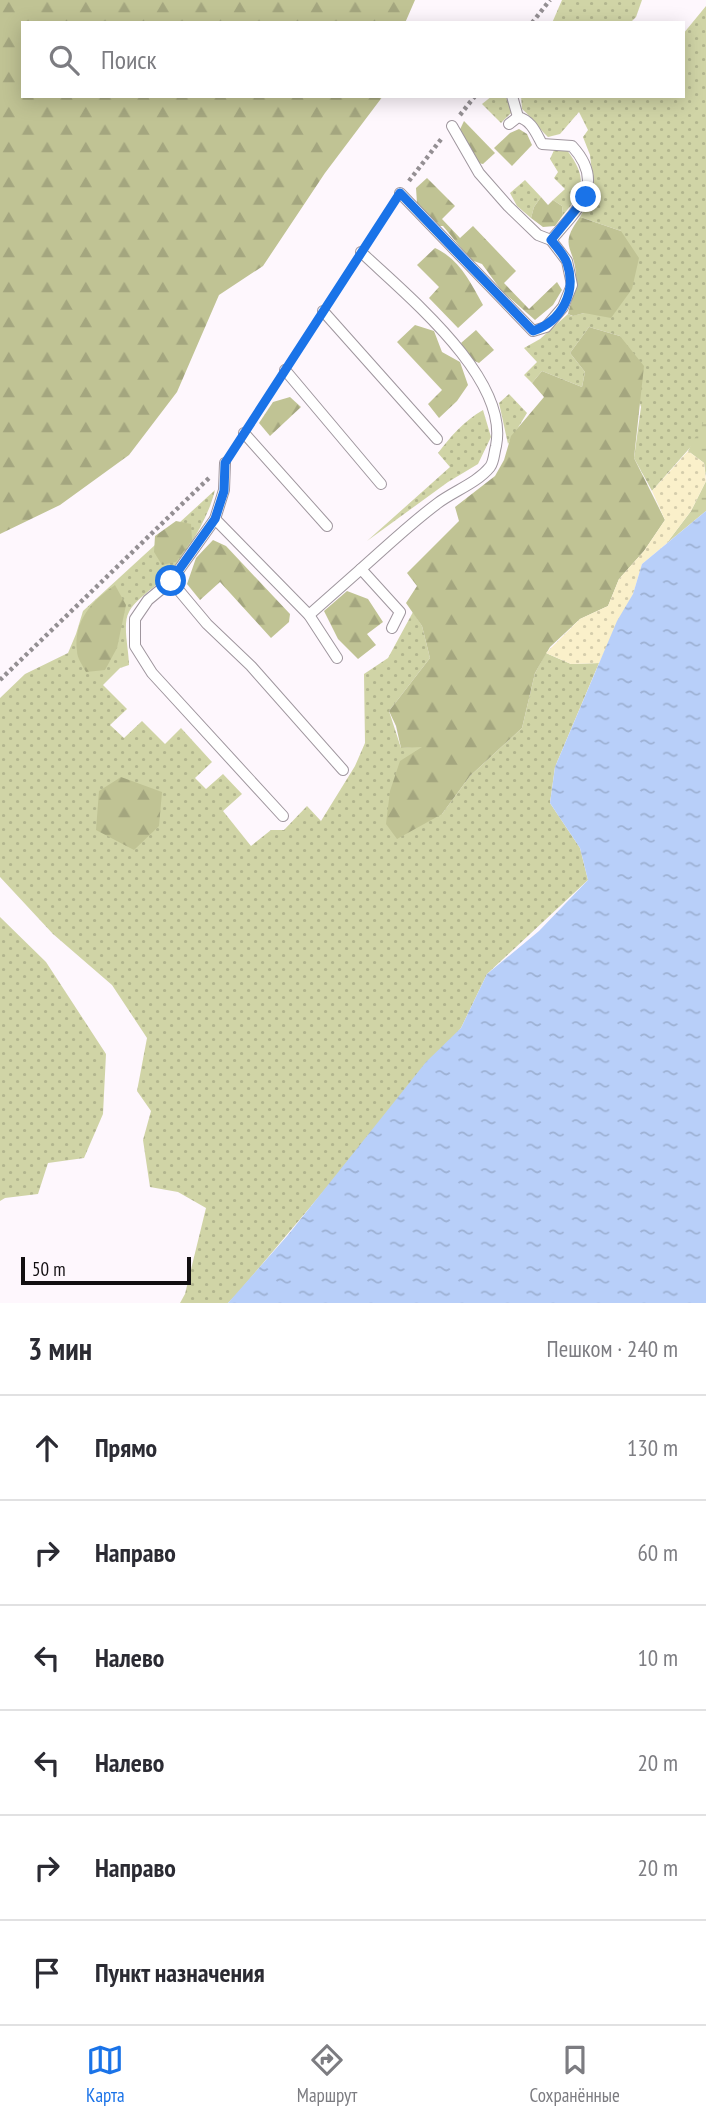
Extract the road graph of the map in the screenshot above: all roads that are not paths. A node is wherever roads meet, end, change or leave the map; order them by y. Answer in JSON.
{"nodes":[{"id":1,"x":512,"y":98,"type":"edge"},
{"id":2,"x":452,"y":126,"type":"road end"},
{"id":3,"x":400,"y":193,"type":"road end"},
{"id":4,"x":551,"y":240,"type":"junction"},
{"id":5,"x":361,"y":252,"type":"road end"},
{"id":6,"x":323,"y":311,"type":"road end"},
{"id":7,"x":285,"y":370,"type":"road end"},
{"id":8,"x":244,"y":433,"type":"road end"},
{"id":9,"x":437,"y":439,"type":"dead end"},
{"id":10,"x":225,"y":463,"type":"road end"},
{"id":11,"x":381,"y":484,"type":"dead end"},
{"id":12,"x":215,"y":519,"type":"junction"},
{"id":13,"x":327,"y":526,"type":"dead end"},
{"id":14,"x":361,"y":569,"type":"junction"},
{"id":15,"x":171,"y":581,"type":"junction"},
{"id":16,"x":309,"y":615,"type":"junction"},
{"id":17,"x":392,"y":628,"type":"dead end"},
{"id":18,"x":337,"y":658,"type":"dead end"},
{"id":19,"x":343,"y":770,"type":"dead end"},
{"id":20,"x":283,"y":816,"type":"dead end"}],
"edges":[{"from":1,"to":4,"type":"lane"},
{"from":2,"to":4,"type":"lane"},
{"from":3,"to":4,"type":"lane"},
{"from":5,"to":14,"type":"lane"},
{"from":6,"to":9,"type":"lane"},
{"from":7,"to":11,"type":"lane"},
{"from":8,"to":13,"type":"lane"},
{"from":10,"to":12,"type":"lane"},
{"from":12,"to":15,"type":"lane"},
{"from":12,"to":16,"type":"lane"},
{"from":14,"to":16,"type":"lane"},
{"from":14,"to":17,"type":"lane"},
{"from":15,"to":19,"type":"lane"},
{"from":15,"to":20,"type":"lane"},
{"from":16,"to":18,"type":"lane"}]}
